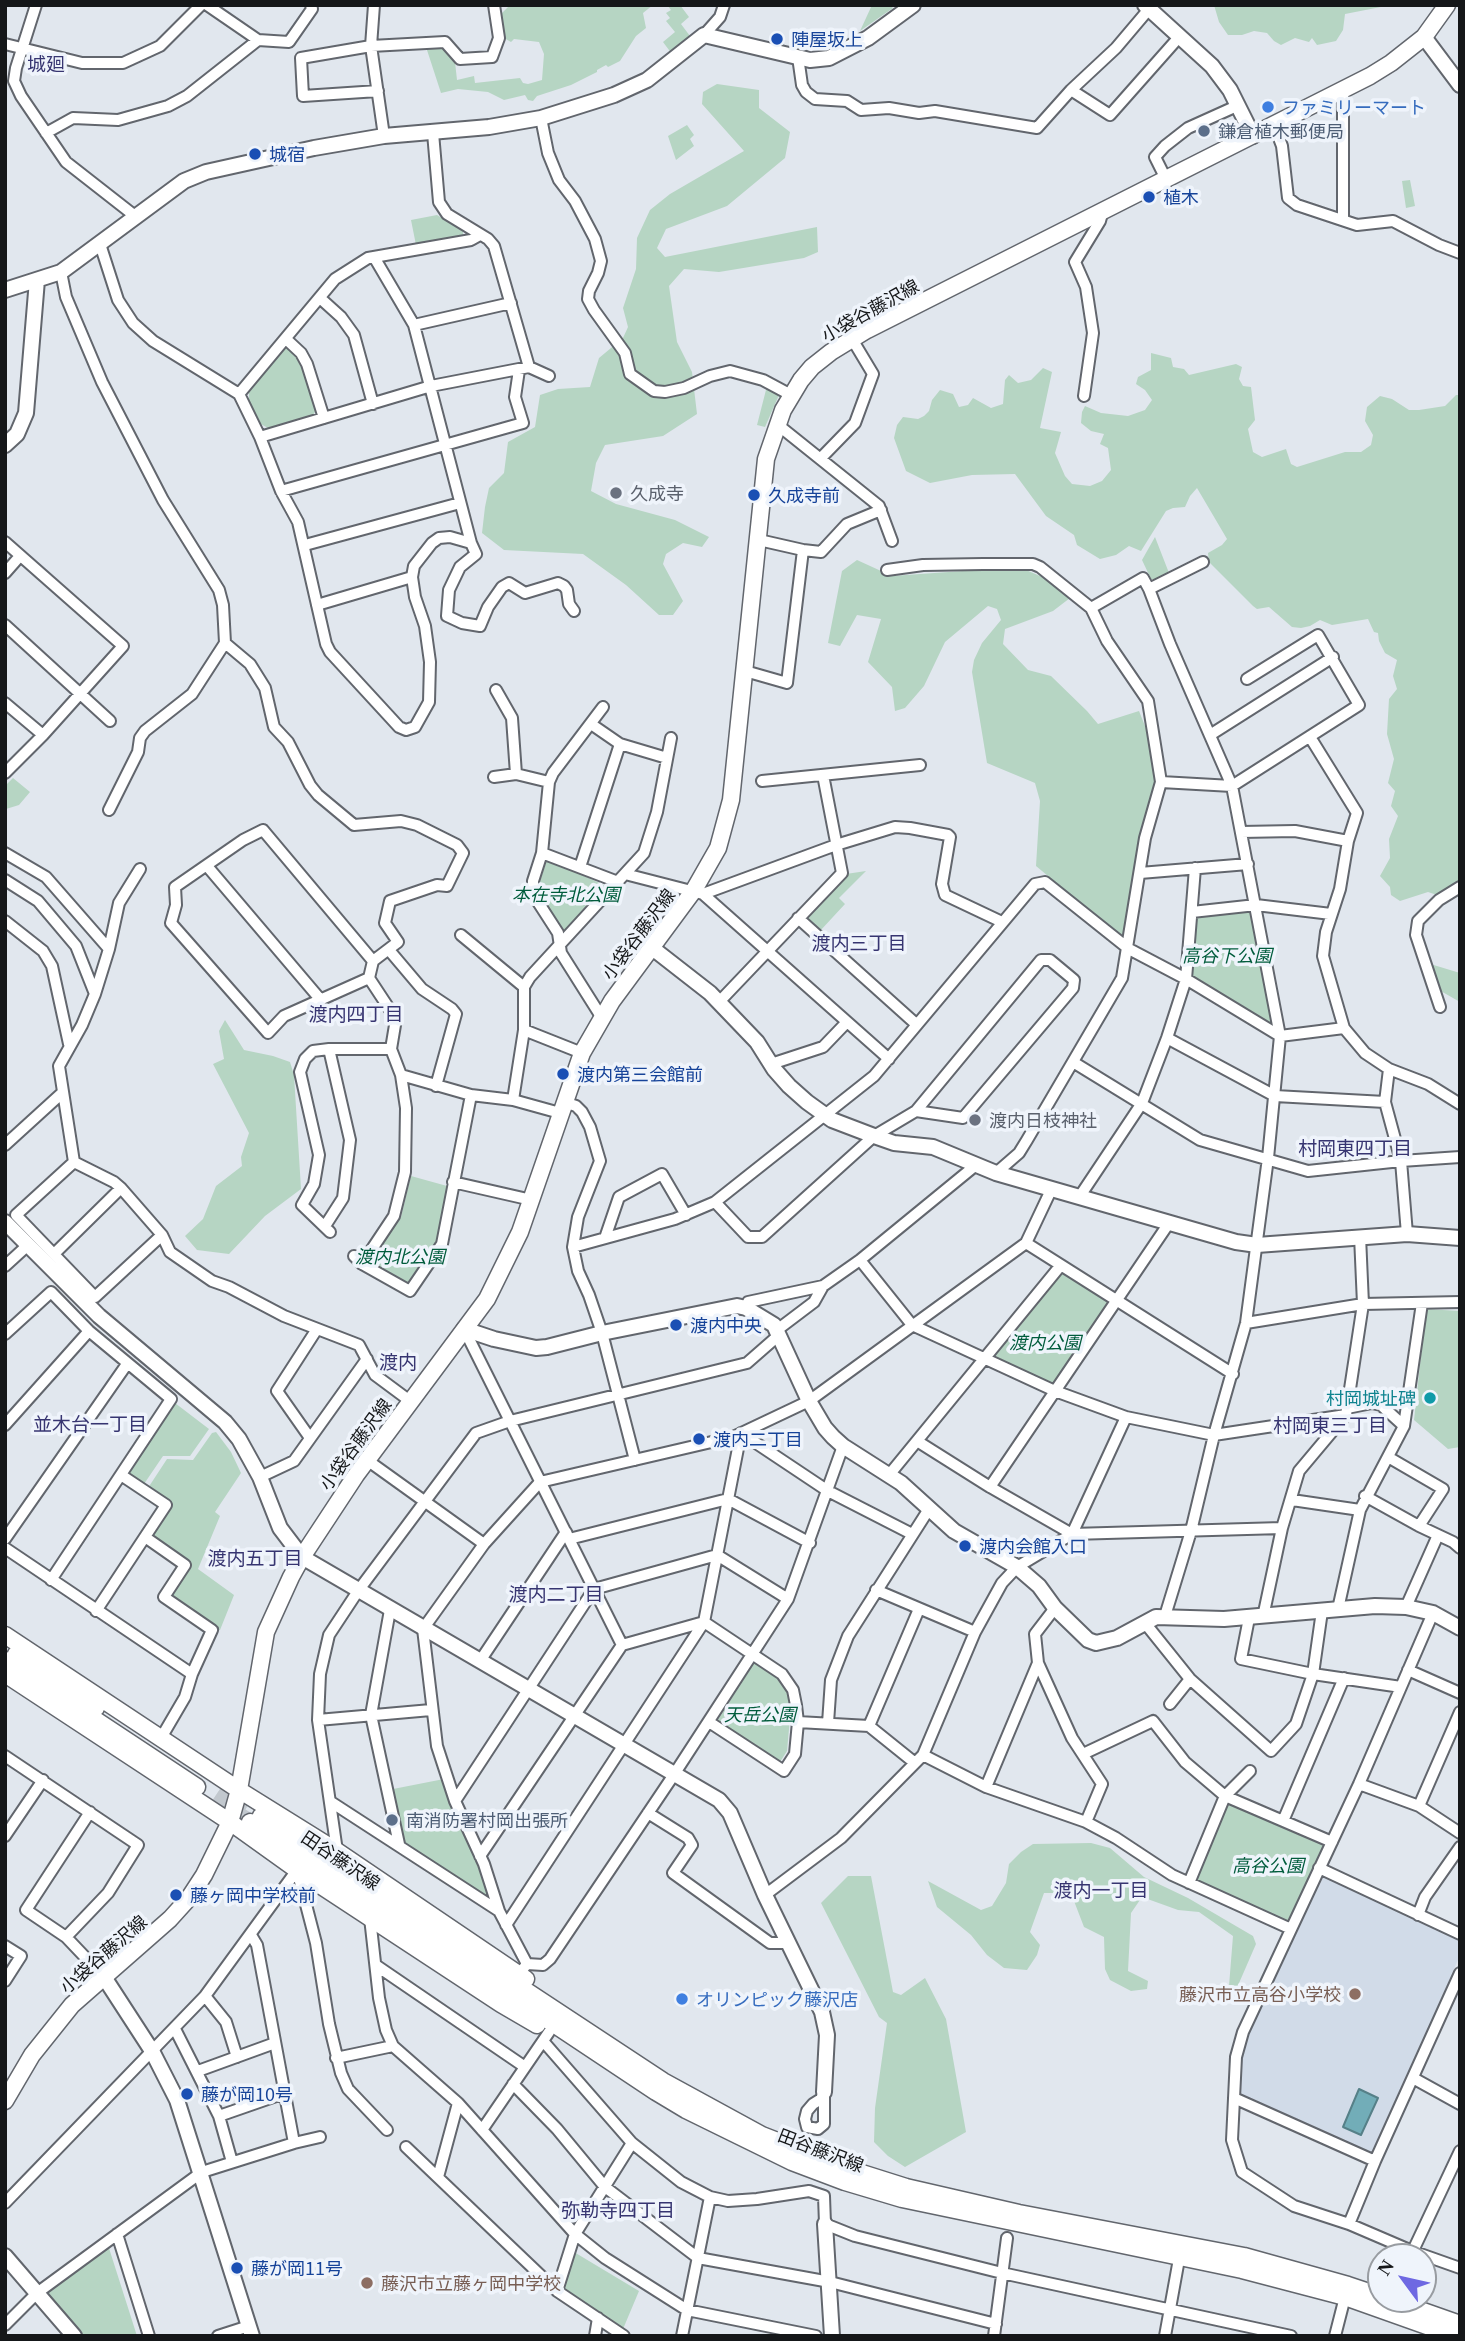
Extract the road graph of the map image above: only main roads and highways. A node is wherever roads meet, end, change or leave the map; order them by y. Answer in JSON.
{"nodes":[{"id":1,"x":1447,"y":5,"type":"edge"},
{"id":2,"x":5,"y":1635,"type":"edge"},
{"id":3,"x":5,"y":1647,"type":"edge"},
{"id":4,"x":5,"y":1660,"type":"edge"},
{"id":5,"x":5,"y":1674,"type":"edge"},
{"id":6,"x":239,"y":1790,"type":"junction"},
{"id":7,"x":230,"y":1822,"type":"junction"},
{"id":8,"x":597,"y":2053,"type":"junction"},
{"id":9,"x":663,"y":2081,"type":"junction"},
{"id":10,"x":5,"y":2101,"type":"edge"},
{"id":11,"x":1347,"y":2291,"type":"junction"},
{"id":12,"x":1367,"y":2291,"type":"edge"},
{"id":13,"x":1367,"y":2294,"type":"edge"},
{"id":14,"x":1437,"y":2307,"type":"edge"},
{"id":15,"x":1429,"y":2313,"type":"edge"},
{"id":16,"x":1460,"y":2315,"type":"edge"},
{"id":17,"x":1460,"y":2324,"type":"edge"},
{"id":18,"x":1429,"y":2336,"type":"edge"},
{"id":19,"x":1455,"y":2336,"type":"edge"}],
"edges":[{"from":1,"to":6,"type":"main road","name":"小袋谷藤沢線"},
{"from":2,"to":6,"type":"main road"},
{"from":3,"to":4,"type":"main road"},
{"from":5,"to":7,"type":"main road"},
{"from":6,"to":7,"type":"main road","name":"小袋谷藤沢線"},
{"from":6,"to":9,"type":"main road"},
{"from":7,"to":8,"type":"main road"},
{"from":7,"to":10,"type":"main road","name":"小袋谷藤沢線"},
{"from":8,"to":9,"type":"main road","name":"田谷藤沢線"},
{"from":8,"to":11,"type":"main road","name":"田谷藤沢線"},
{"from":9,"to":11,"type":"main road","name":"田谷藤沢線"},
{"from":11,"to":12,"type":"main road"},
{"from":11,"to":13,"type":"main road","name":"田谷藤沢線"},
{"from":11,"to":18,"type":"main road"},
{"from":11,"to":19,"type":"main road","name":"田谷藤沢線"},
{"from":14,"to":16,"type":"main road"},
{"from":15,"to":17,"type":"main road"}]}
